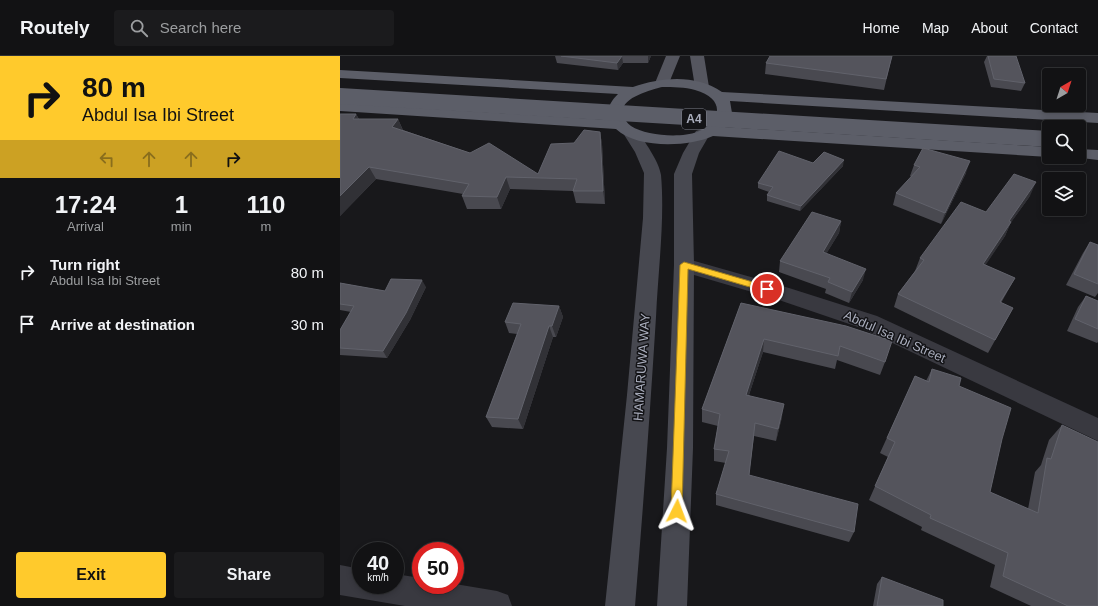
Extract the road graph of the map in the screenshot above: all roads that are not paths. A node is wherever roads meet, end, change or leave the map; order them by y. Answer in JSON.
{"nodes":[{"id":1,"x":673,"y":56,"type":"edge"},
{"id":2,"x":697,"y":56,"type":"edge"},
{"id":3,"x":340,"y":74,"type":"edge"},
{"id":4,"x":662,"y":83,"type":"junction"},
{"id":5,"x":340,"y":86,"type":"edge"},
{"id":6,"x":702,"y":87,"type":"junction"},
{"id":7,"x":633,"y":91,"type":"junction"},
{"id":8,"x":340,"y":96,"type":"edge"},
{"id":9,"x":718,"y":96,"type":"junction"},
{"id":10,"x":340,"y":107,"type":"edge"},
{"id":11,"x":1098,"y":118,"type":"edge"},
{"id":12,"x":1042,"y":128,"type":"edge"},
{"id":13,"x":625,"y":129,"type":"junction"},
{"id":14,"x":1086,"y":130,"type":"edge"},
{"id":15,"x":1098,"y":131,"type":"edge"},
{"id":16,"x":706,"y":133,"type":"junction"},
{"id":17,"x":1042,"y":139,"type":"edge"},
{"id":18,"x":1086,"y":141,"type":"edge"},
{"id":19,"x":1098,"y":142,"type":"edge"},
{"id":20,"x":1042,"y":152,"type":"edge"},
{"id":21,"x":1086,"y":154,"type":"edge"},
{"id":22,"x":1098,"y":155,"type":"edge"},
{"id":23,"x":684,"y":265,"type":"junction"},
{"id":24,"x":1098,"y":430,"type":"edge"},
{"id":25,"x":340,"y":580,"type":"edge"},
{"id":26,"x":352,"y":582,"type":"edge"},
{"id":27,"x":404,"y":591,"type":"edge"},
{"id":28,"x":497,"y":606,"type":"edge"},
{"id":29,"x":620,"y":606,"type":"edge"},
{"id":30,"x":672,"y":606,"type":"edge"}],
"edges":[{"from":1,"to":4,"type":"main road"},
{"from":2,"to":6,"type":"main road"},
{"from":3,"to":7,"type":"highway","number":"A4"},
{"from":4,"to":6,"type":"highway","number":"A4"},
{"from":4,"to":7,"type":"highway","number":"A4"},
{"from":5,"to":12,"type":"highway","number":"A4"},
{"from":6,"to":9,"type":"highway","number":"A4"},
{"from":7,"to":13,"type":"highway","number":"A4"},
{"from":8,"to":17,"type":"highway","number":"A4","bridge":true},
{"from":9,"to":11,"type":"highway","number":"A4"},
{"from":9,"to":16,"type":"highway","number":"A4"},
{"from":10,"to":13,"type":"highway","number":"A4"},
{"from":13,"to":16,"type":"highway","number":"A4"},
{"from":13,"to":29,"type":"main road","name":"HAMARUWA WAY"},
{"from":14,"to":15,"type":"highway"},
{"from":16,"to":20,"type":"highway","number":"A4"},
{"from":16,"to":23,"type":"main road"},
{"from":18,"to":19,"type":"highway"},
{"from":21,"to":22,"type":"highway"},
{"from":23,"to":24,"type":"street","name":"Abdul Isa Ibi Street"},
{"from":23,"to":30,"type":"main road"},
{"from":25,"to":26,"type":"street"},
{"from":27,"to":28,"type":"street"}]}
